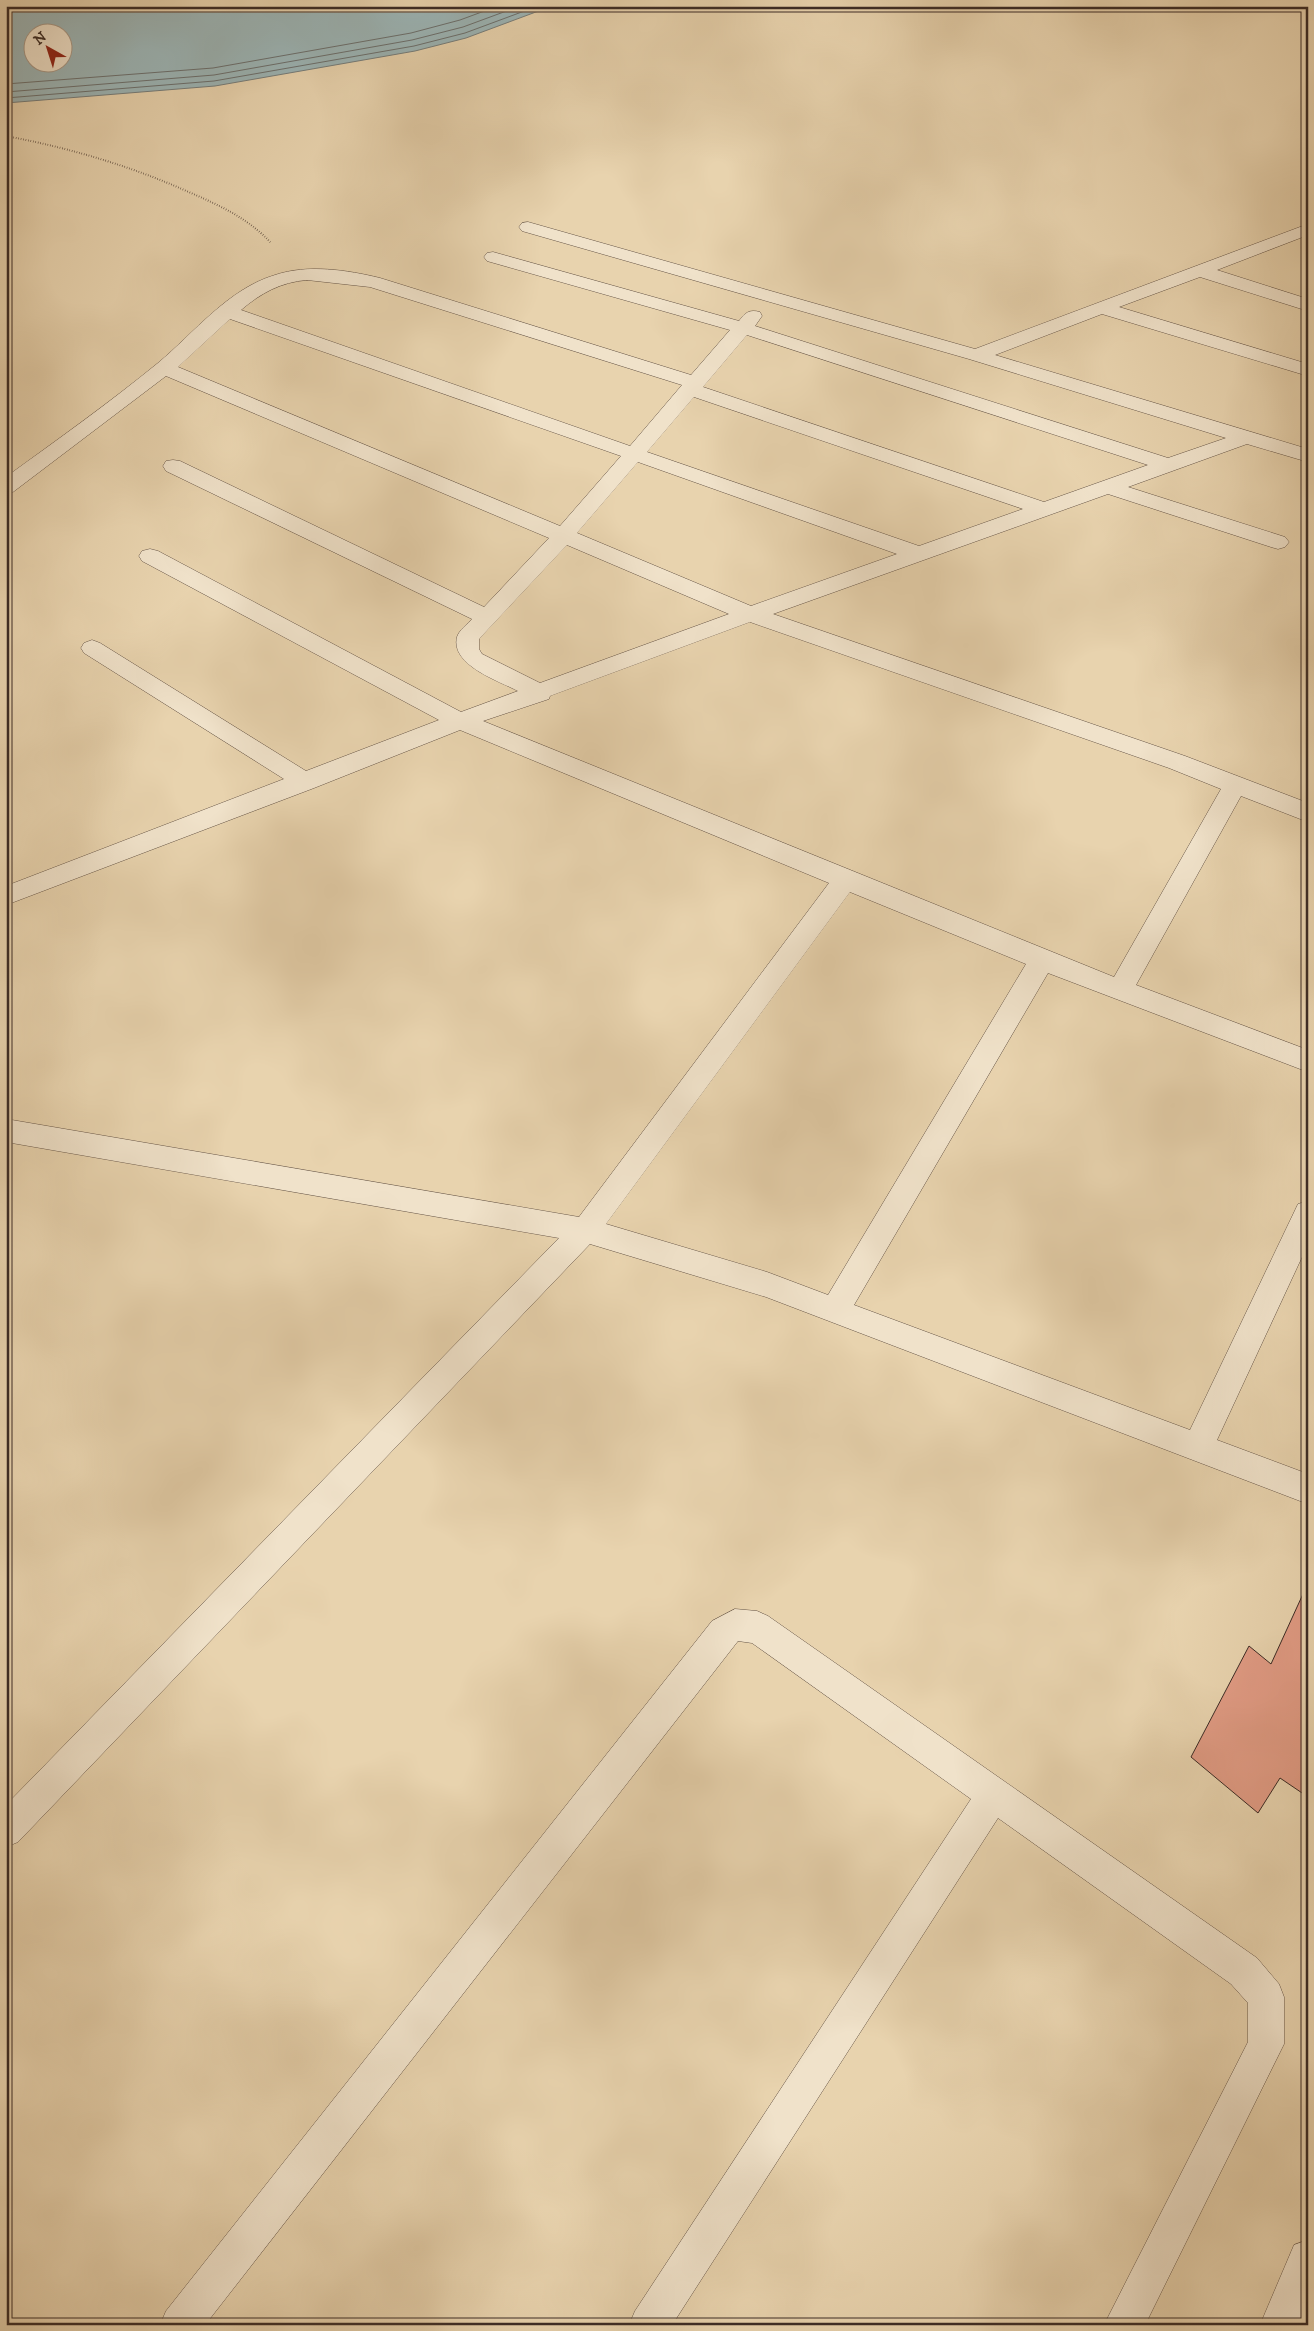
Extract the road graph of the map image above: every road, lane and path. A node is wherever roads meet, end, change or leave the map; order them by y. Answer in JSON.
{"nodes":[{"id":1,"x":6,"y":136,"type":"edge"},
{"id":2,"x":528,"y":227,"type":"dead end"},
{"id":3,"x":1303,"y":235,"type":"edge"},
{"id":4,"x":493,"y":257,"type":"dead end"},
{"id":5,"x":1201,"y":271,"type":"junction"},
{"id":6,"x":289,"y":277,"type":"junction"},
{"id":7,"x":770,"y":296,"type":"junction"},
{"id":8,"x":1308,"y":305,"type":"edge"},
{"id":9,"x":1102,"y":308,"type":"junction"},
{"id":10,"x":229,"y":312,"type":"junction"},
{"id":11,"x":743,"y":328,"type":"junction"},
{"id":12,"x":976,"y":355,"type":"junction"},
{"id":13,"x":164,"y":368,"type":"junction"},
{"id":14,"x":1308,"y":370,"type":"edge"},
{"id":15,"x":693,"y":386,"type":"junction"},
{"id":16,"x":1247,"y":437,"type":"junction"},
{"id":17,"x":635,"y":453,"type":"junction"},
{"id":18,"x":1308,"y":456,"type":"edge"},
{"id":19,"x":1168,"y":465,"type":"junction"},
{"id":20,"x":173,"y":466,"type":"dead end"},
{"id":21,"x":6,"y":487,"type":"edge"},
{"id":22,"x":1108,"y":487,"type":"junction"},
{"id":23,"x":1044,"y":510,"type":"junction"},
{"id":24,"x":563,"y":536,"type":"junction"},
{"id":25,"x":1278,"y":542,"type":"dead end"},
{"id":26,"x":919,"y":554,"type":"junction"},
{"id":27,"x":150,"y":556,"type":"dead end"},
{"id":28,"x":750,"y":614,"type":"junction"},
{"id":29,"x":487,"y":617,"type":"junction"},
{"id":30,"x":92,"y":648,"type":"dead end"},
{"id":31,"x":541,"y":693,"type":"junction"},
{"id":32,"x":460,"y":721,"type":"junction"},
{"id":33,"x":306,"y":782,"type":"junction"},
{"id":34,"x":1235,"y":785,"type":"junction"},
{"id":35,"x":1308,"y":813,"type":"edge"},
{"id":36,"x":846,"y":880,"type":"junction"},
{"id":37,"x":12,"y":888,"type":"edge"},
{"id":38,"x":1042,"y":960,"type":"junction"},
{"id":39,"x":1120,"y":989,"type":"junction"},
{"id":40,"x":1308,"y":1061,"type":"edge"},
{"id":41,"x":6,"y":1130,"type":"edge"},
{"id":42,"x":1308,"y":1213,"type":"edge"},
{"id":43,"x":586,"y":1230,"type":"junction"},
{"id":44,"x":834,"y":1310,"type":"junction"},
{"id":45,"x":1198,"y":1447,"type":"junction"},
{"id":46,"x":1308,"y":1489,"type":"edge"},
{"id":47,"x":994,"y":1794,"type":"junction"},
{"id":48,"x":6,"y":1830,"type":"edge"},
{"id":49,"x":1308,"y":2259,"type":"edge"},
{"id":50,"x":180,"y":2325,"type":"edge"},
{"id":51,"x":649,"y":2325,"type":"edge"},
{"id":52,"x":1124,"y":2325,"type":"edge"},
{"id":53,"x":1280,"y":2325,"type":"edge"}],
"edges":[{"from":1,"to":6,"type":"path"},
{"from":2,"to":7,"type":"street"},
{"from":3,"to":5,"type":"street"},
{"from":4,"to":11,"type":"street"},
{"from":5,"to":8,"type":"street"},
{"from":5,"to":9,"type":"street"},
{"from":6,"to":10,"type":"street"},
{"from":6,"to":15,"type":"street"},
{"from":7,"to":11,"type":"street"},
{"from":7,"to":12,"type":"street"},
{"from":9,"to":12,"type":"street"},
{"from":9,"to":14,"type":"street"},
{"from":10,"to":13,"type":"street"},
{"from":10,"to":17,"type":"street"},
{"from":11,"to":15,"type":"street"},
{"from":11,"to":19,"type":"street"},
{"from":12,"to":16,"type":"street"},
{"from":13,"to":21,"type":"street"},
{"from":13,"to":24,"type":"street"},
{"from":15,"to":17,"type":"street"},
{"from":15,"to":23,"type":"street"},
{"from":16,"to":18,"type":"street"},
{"from":16,"to":19,"type":"street"},
{"from":17,"to":24,"type":"street"},
{"from":17,"to":26,"type":"street"},
{"from":19,"to":22,"type":"street"},
{"from":20,"to":29,"type":"street"},
{"from":22,"to":23,"type":"street"},
{"from":22,"to":25,"type":"street"},
{"from":23,"to":26,"type":"street"},
{"from":24,"to":28,"type":"street"},
{"from":24,"to":29,"type":"street"},
{"from":26,"to":28,"type":"street"},
{"from":27,"to":32,"type":"street"},
{"from":28,"to":31,"type":"street"},
{"from":28,"to":34,"type":"street"},
{"from":29,"to":31,"type":"street"},
{"from":30,"to":33,"type":"street"},
{"from":31,"to":32,"type":"street"},
{"from":32,"to":33,"type":"street"},
{"from":32,"to":36,"type":"street"},
{"from":33,"to":37,"type":"street"},
{"from":34,"to":35,"type":"street"},
{"from":34,"to":39,"type":"street"},
{"from":36,"to":38,"type":"street"},
{"from":36,"to":43,"type":"street"},
{"from":38,"to":39,"type":"street"},
{"from":38,"to":44,"type":"street"},
{"from":39,"to":40,"type":"street"},
{"from":41,"to":43,"type":"street"},
{"from":42,"to":45,"type":"street"},
{"from":43,"to":44,"type":"street"},
{"from":43,"to":48,"type":"street"},
{"from":44,"to":45,"type":"street"},
{"from":45,"to":46,"type":"street"},
{"from":47,"to":50,"type":"street"},
{"from":47,"to":51,"type":"street"},
{"from":47,"to":52,"type":"street"},
{"from":49,"to":53,"type":"street"}]}
